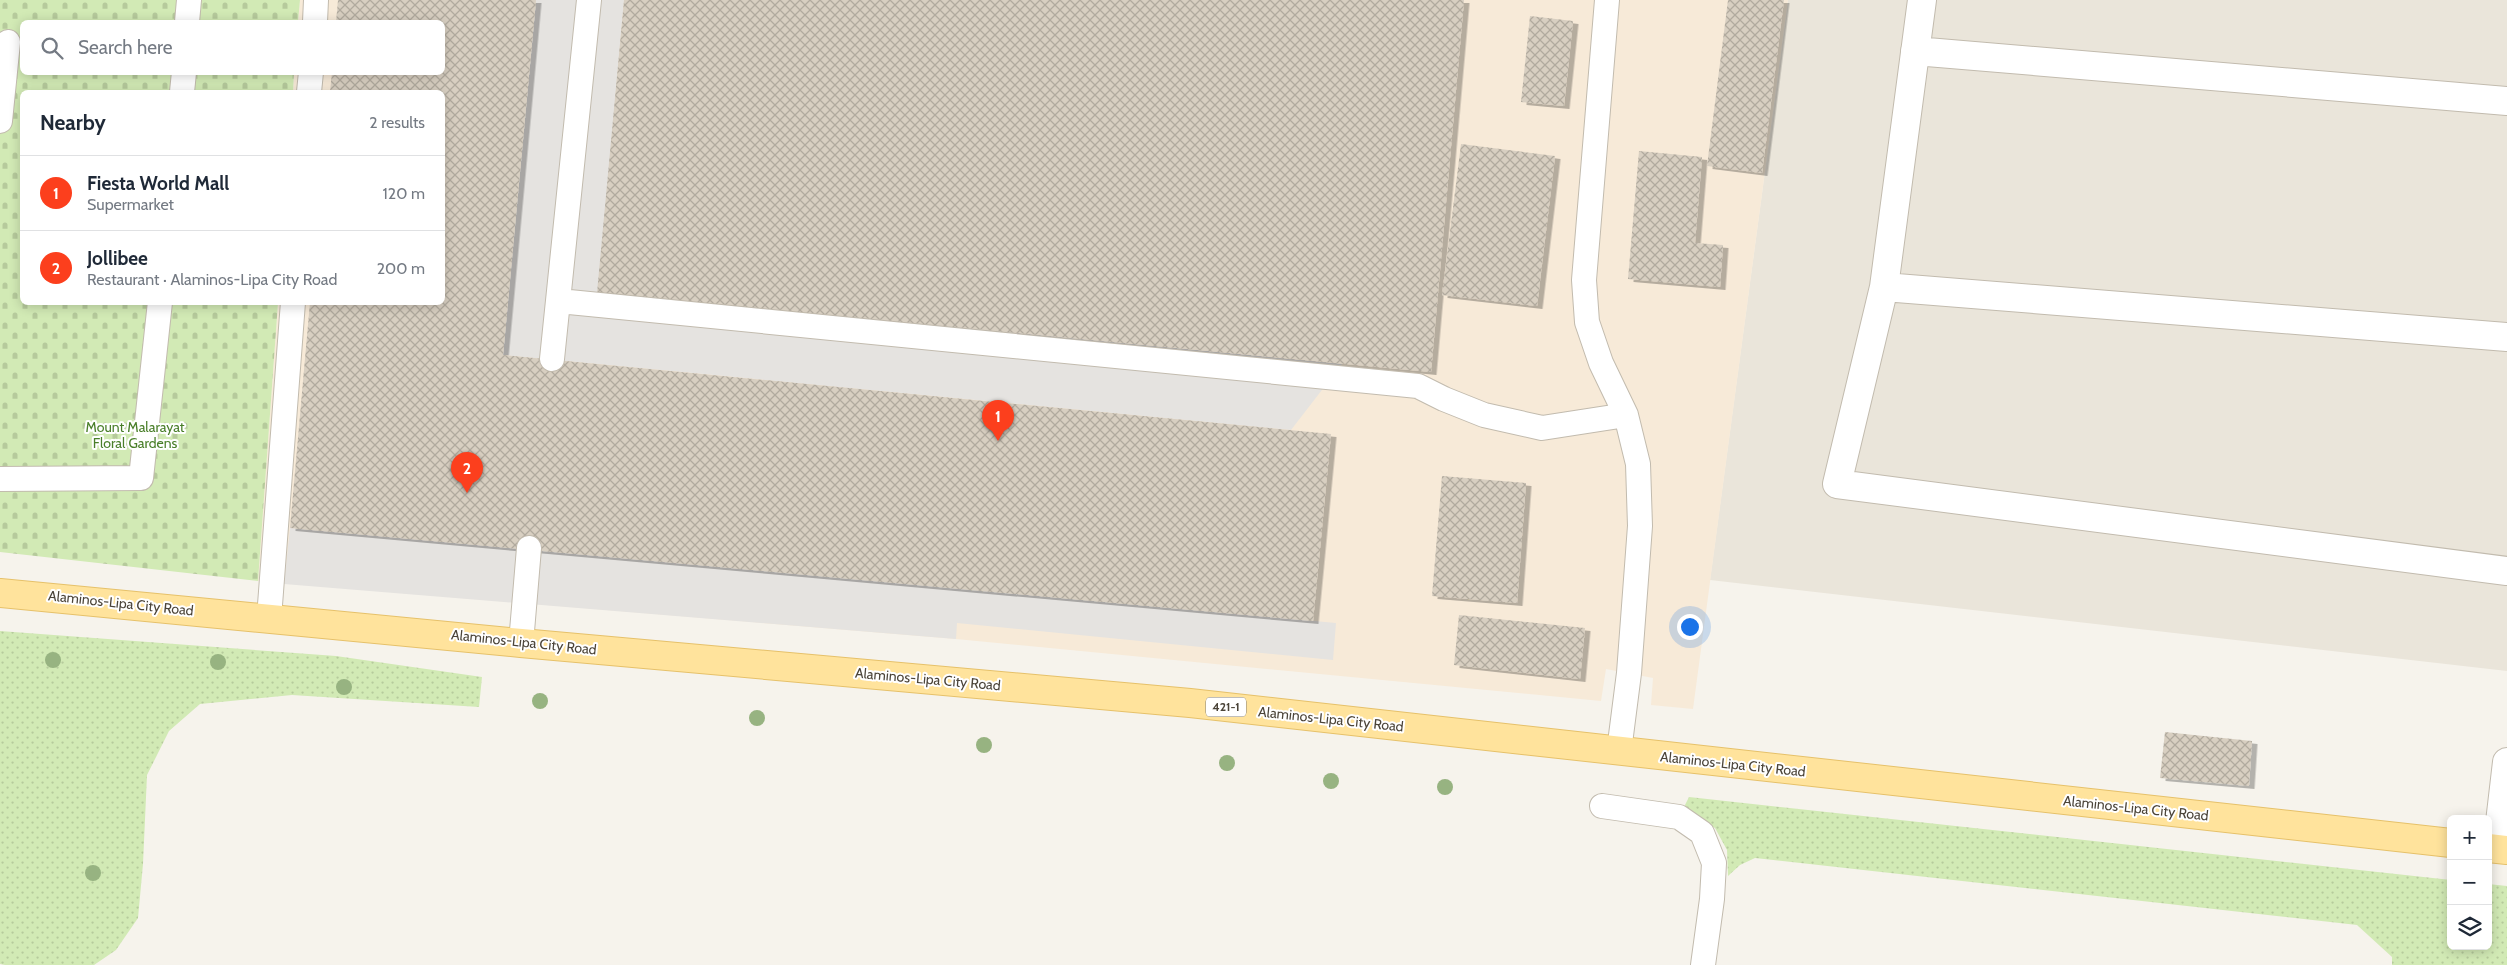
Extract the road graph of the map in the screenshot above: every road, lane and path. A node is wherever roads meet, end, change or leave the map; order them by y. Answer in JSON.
{"nodes":[{"id":1,"x":189,"y":0,"type":"edge"},
{"id":2,"x":316,"y":0,"type":"edge"},
{"id":3,"x":589,"y":0,"type":"edge"},
{"id":4,"x":1607,"y":0,"type":"edge"},
{"id":5,"x":1922,"y":0,"type":"edge"},
{"id":6,"x":188,"y":20,"type":"edge"},
{"id":7,"x":315,"y":20,"type":"edge"},
{"id":8,"x":10,"y":42,"type":"edge"},
{"id":9,"x":1915,"y":51,"type":"junction"},
{"id":10,"x":184,"y":75,"type":"edge"},
{"id":11,"x":311,"y":75,"type":"edge"},
{"id":12,"x":182,"y":90,"type":"edge"},
{"id":13,"x":309,"y":90,"type":"edge"},
{"id":14,"x":2507,"y":102,"type":"edge"},
{"id":15,"x":0,"y":121,"type":"edge"},
{"id":16,"x":1884,"y":288,"type":"junction"},
{"id":17,"x":559,"y":301,"type":"junction"},
{"id":18,"x":160,"y":305,"type":"edge"},
{"id":19,"x":293,"y":305,"type":"edge"},
{"id":20,"x":2507,"y":336,"type":"edge"},
{"id":21,"x":552,"y":359,"type":"dead end"},
{"id":22,"x":1626,"y":415,"type":"junction"},
{"id":23,"x":0,"y":480,"type":"edge"},
{"id":24,"x":529,"y":548,"type":"dead end"},
{"id":25,"x":2507,"y":571,"type":"edge"},
{"id":26,"x":0,"y":593,"type":"edge"},
{"id":27,"x":269,"y":618,"type":"junction"},
{"id":28,"x":521,"y":643,"type":"junction"},
{"id":29,"x":1619,"y":751,"type":"junction"},
{"id":30,"x":2507,"y":762,"type":"edge"},
{"id":31,"x":1602,"y":806,"type":"dead end"},
{"id":32,"x":2447,"y":843,"type":"edge"},
{"id":33,"x":2497,"y":849,"type":"edge"},
{"id":34,"x":1703,"y":965,"type":"edge"}],
"edges":[{"from":1,"to":6,"type":"lane"},
{"from":2,"to":7,"type":"lane"},
{"from":3,"to":17,"type":"lane"},
{"from":4,"to":22,"type":"lane"},
{"from":5,"to":9,"type":"street"},
{"from":8,"to":15,"type":"lane"},
{"from":9,"to":14,"type":"street"},
{"from":9,"to":16,"type":"street"},
{"from":10,"to":12,"type":"lane"},
{"from":11,"to":13,"type":"lane"},
{"from":16,"to":20,"type":"street"},
{"from":16,"to":25,"type":"street"},
{"from":17,"to":21,"type":"lane"},
{"from":17,"to":22,"type":"lane"},
{"from":18,"to":23,"type":"lane"},
{"from":19,"to":27,"type":"lane"},
{"from":22,"to":29,"type":"lane"},
{"from":24,"to":28,"type":"lane"},
{"from":26,"to":27,"type":"main road","name":"Alaminos-Lipa City Road","number":"421-1"},
{"from":27,"to":28,"type":"main road","name":"Alaminos-Lipa City Road","number":"421-1"},
{"from":28,"to":29,"type":"main road","name":"Alaminos-Lipa City Road","number":"421-1"},
{"from":29,"to":32,"type":"main road","name":"Alaminos-Lipa City Road","number":"421-1"},
{"from":30,"to":33,"type":"street"},
{"from":31,"to":34,"type":"lane"}]}
